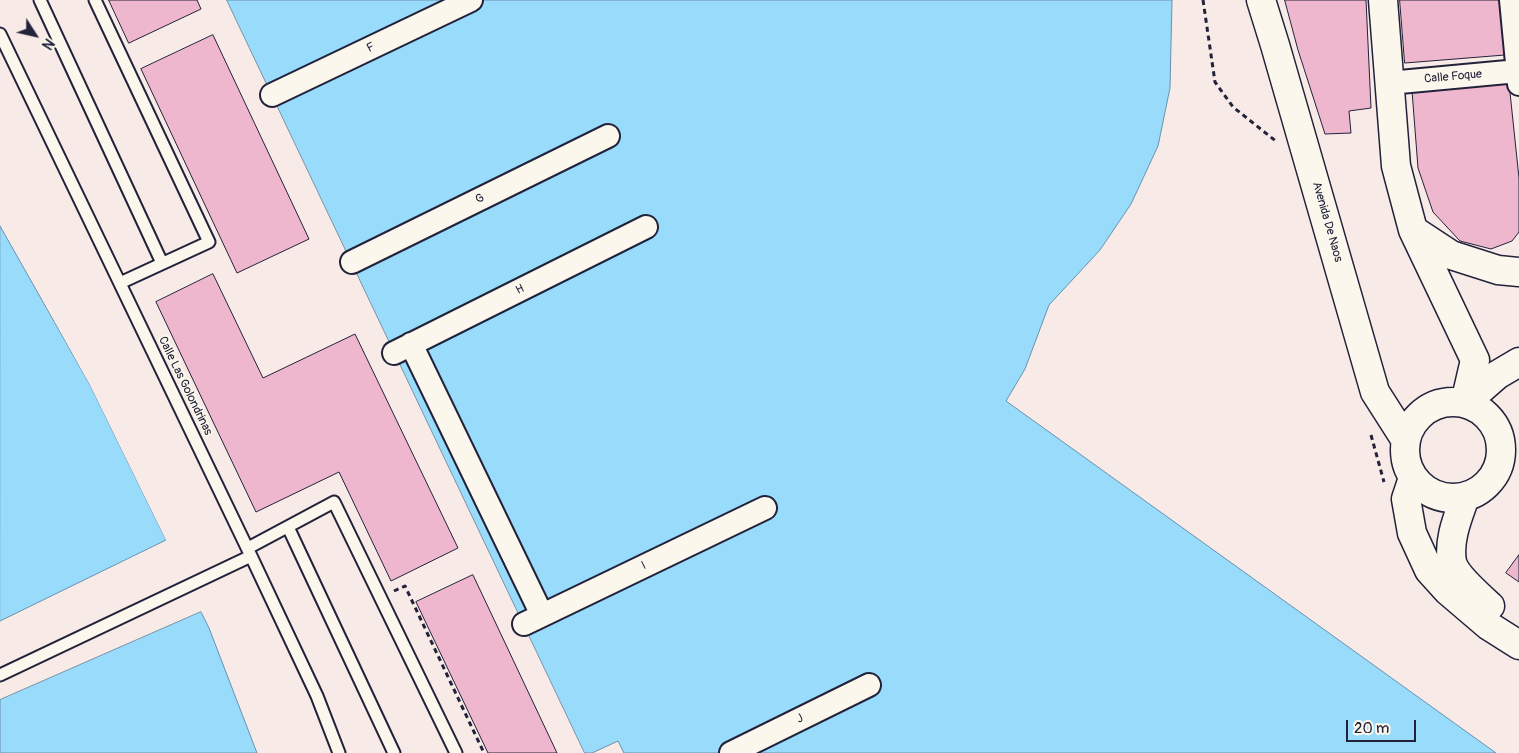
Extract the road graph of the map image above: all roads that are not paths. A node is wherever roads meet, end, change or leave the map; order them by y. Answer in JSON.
{"nodes":[{"id":1,"x":40,"y":0,"type":"edge"},
{"id":2,"x":95,"y":0,"type":"edge"},
{"id":3,"x":471,"y":0,"type":"edge"},
{"id":4,"x":1261,"y":0,"type":"edge"},
{"id":5,"x":1383,"y":0,"type":"edge"},
{"id":6,"x":1511,"y":0,"type":"edge"},
{"id":7,"x":0,"y":34,"type":"edge"},
{"id":8,"x":1518,"y":78,"type":"edge"},
{"id":9,"x":1389,"y":83,"type":"junction"},
{"id":10,"x":272,"y":95,"type":"dead end"},
{"id":11,"x":608,"y":136,"type":"dead end"},
{"id":12,"x":646,"y":227,"type":"dead end"},
{"id":13,"x":1413,"y":230,"type":"junction"},
{"id":14,"x":352,"y":262,"type":"dead end"},
{"id":15,"x":162,"y":263,"type":"junction"},
{"id":16,"x":1519,"y":272,"type":"edge"},
{"id":17,"x":120,"y":283,"type":"junction"},
{"id":18,"x":1519,"y":362,"type":"edge"},
{"id":19,"x":1465,"y":403,"type":"junction"},
{"id":20,"x":1405,"y":439,"type":"junction"},
{"id":21,"x":1519,"y":456,"type":"edge"},
{"id":22,"x":1497,"y":472,"type":"junction"},
{"id":23,"x":1413,"y":478,"type":"junction"},
{"id":24,"x":1465,"y":497,"type":"junction"},
{"id":25,"x":765,"y":508,"type":"dead end"},
{"id":26,"x":288,"y":527,"type":"junction"},
{"id":27,"x":249,"y":552,"type":"junction"},
{"id":28,"x":533,"y":620,"type":"joint"},
{"id":29,"x":1516,"y":643,"type":"edge"},
{"id":30,"x":0,"y":675,"type":"edge"},
{"id":31,"x":869,"y":685,"type":"dead end"},
{"id":32,"x":339,"y":753,"type":"edge"},
{"id":33,"x":394,"y":753,"type":"edge"},
{"id":34,"x":456,"y":753,"type":"edge"},
{"id":35,"x":730,"y":753,"type":"edge"}],
"edges":[{"from":1,"to":15,"type":"lane"},
{"from":2,"to":15,"type":"lane"},
{"from":3,"to":10,"type":"street","name":"F"},
{"from":4,"to":20,"type":"main road","name":"Avenida De Naos"},
{"from":5,"to":9,"type":"main road"},
{"from":6,"to":8,"type":"street"},
{"from":7,"to":17,"type":"lane","name":"Calle Las Golondrinas"},
{"from":8,"to":9,"type":"street","name":"Calle Foque"},
{"from":9,"to":13,"type":"main road"},
{"from":11,"to":14,"type":"street","name":"G"},
{"from":12,"to":28,"type":"street","name":"H"},
{"from":13,"to":16,"type":"main road"},
{"from":13,"to":19,"type":"main road"},
{"from":15,"to":17,"type":"lane"},
{"from":17,"to":27,"type":"lane","name":"Calle Las Golondrinas"},
{"from":18,"to":19,"type":"main road"},
{"from":19,"to":20,"type":"main road"},
{"from":19,"to":22,"type":"main road"},
{"from":20,"to":23,"type":"main road"},
{"from":21,"to":22,"type":"main road"},
{"from":22,"to":24,"type":"main road"},
{"from":23,"to":24,"type":"main road"},
{"from":23,"to":29,"type":"main road"},
{"from":24,"to":29,"type":"main road"},
{"from":25,"to":28,"type":"street","name":"I"},
{"from":26,"to":27,"type":"lane"},
{"from":26,"to":33,"type":"lane"},
{"from":26,"to":34,"type":"lane"},
{"from":27,"to":30,"type":"lane"},
{"from":27,"to":32,"type":"lane","name":"Calle Las Golondrinas"},
{"from":31,"to":35,"type":"street","name":"J"}]}
